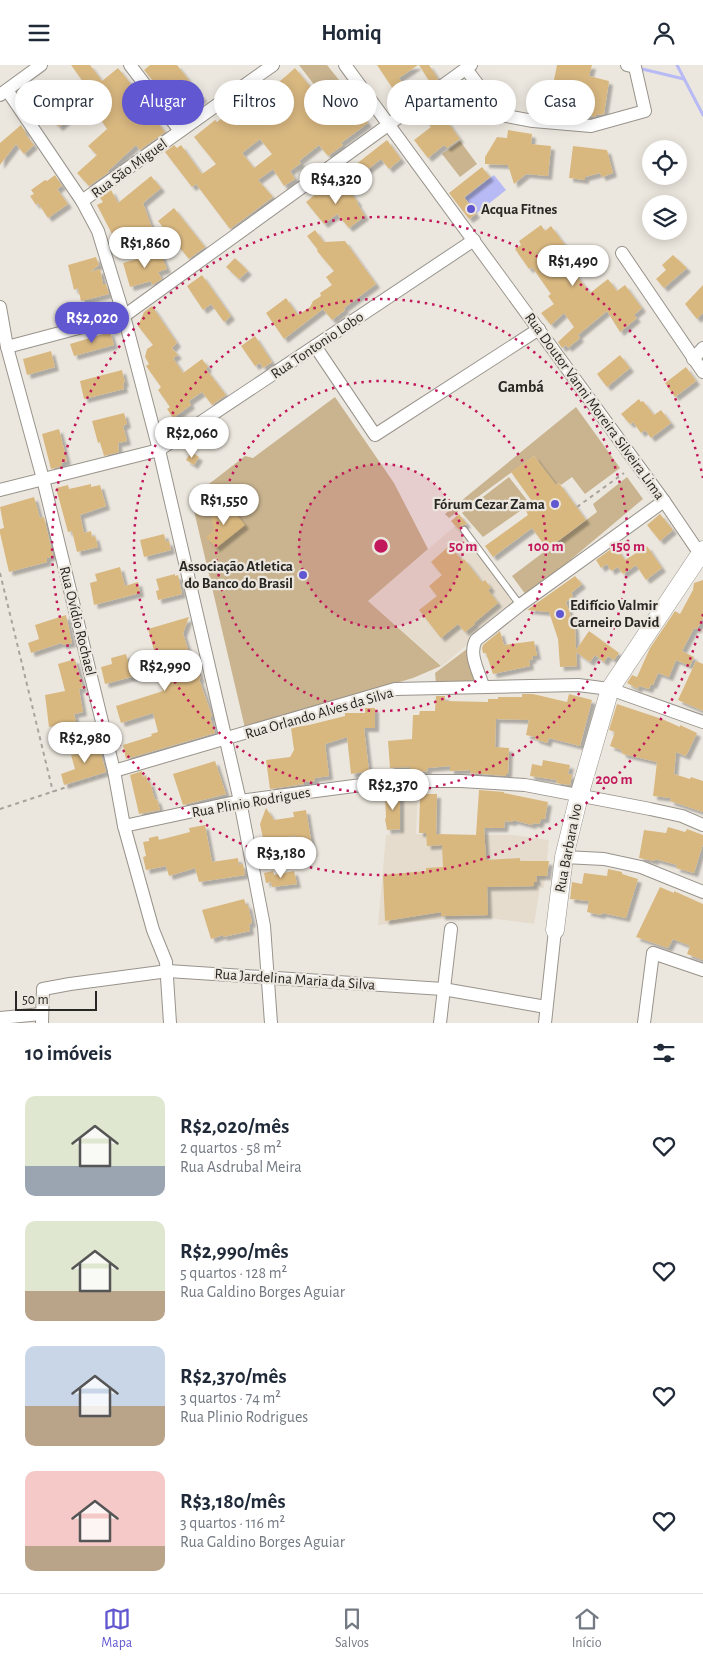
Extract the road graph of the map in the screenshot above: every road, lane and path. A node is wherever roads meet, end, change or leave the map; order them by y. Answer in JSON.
{"nodes":[{"id":1,"x":42,"y":65,"type":"edge"},
{"id":2,"x":130,"y":65,"type":"edge"},
{"id":3,"x":273,"y":65,"type":"edge"},
{"id":4,"x":345,"y":65,"type":"edge"},
{"id":5,"x":627,"y":65,"type":"edge"},
{"id":6,"x":468,"y":67,"type":"edge"},
{"id":7,"x":450,"y":80,"type":"edge"},
{"id":8,"x":3,"y":93,"type":"edge"},
{"id":9,"x":387,"y":121,"type":"edge"},
{"id":10,"x":388,"y":125,"type":"edge"},
{"id":11,"x":390,"y":125,"type":"edge"},
{"id":12,"x":180,"y":131,"type":"junction"},
{"id":13,"x":82,"y":201,"type":"junction"},
{"id":14,"x":474,"y":240,"type":"junction"},
{"id":15,"x":622,"y":253,"type":"dead end"},
{"id":16,"x":0,"y":307,"type":"edge"},
{"id":17,"x":124,"y":316,"type":"junction"},
{"id":18,"x":539,"y":329,"type":"junction"},
{"id":19,"x":315,"y":346,"type":"junction"},
{"id":20,"x":7,"y":347,"type":"junction"},
{"id":21,"x":703,"y":348,"type":"edge"},
{"id":22,"x":693,"y":359,"type":"junction"},
{"id":23,"x":703,"y":372,"type":"edge"},
{"id":24,"x":159,"y":450,"type":"junction"},
{"id":25,"x":624,"y":473,"type":"dead end"},
{"id":26,"x":44,"y":479,"type":"junction"},
{"id":27,"x":0,"y":490,"type":"edge"},
{"id":28,"x":664,"y":501,"type":"junction"},
{"id":29,"x":577,"y":507,"type":"dead end"},
{"id":30,"x":464,"y":530,"type":"dead end"},
{"id":31,"x":702,"y":553,"type":"edge"},
{"id":32,"x":0,"y":573,"type":"edge"},
{"id":33,"x":520,"y":605,"type":"junction"},
{"id":34,"x":483,"y":686,"type":"junction"},
{"id":35,"x":610,"y":689,"type":"junction"},
{"id":36,"x":703,"y":722,"type":"edge"},
{"id":37,"x":227,"y":739,"type":"junction"},
{"id":38,"x":114,"y":771,"type":"junction"},
{"id":39,"x":53,"y":792,"type":"junction"},
{"id":40,"x":578,"y":796,"type":"junction"},
{"id":41,"x":240,"y":801,"type":"junction"},
{"id":42,"x":0,"y":809,"type":"edge"},
{"id":43,"x":703,"y":825,"type":"edge"},
{"id":44,"x":124,"y":826,"type":"junction"},
{"id":45,"x":564,"y":857,"type":"junction"},
{"id":46,"x":703,"y":892,"type":"edge"},
{"id":47,"x":451,"y":929,"type":"dead end"},
{"id":48,"x":555,"y":931,"type":"joint"},
{"id":49,"x":703,"y":970,"type":"edge"},
{"id":50,"x":168,"y":971,"type":"junction"},
{"id":51,"x":268,"y":977,"type":"junction"},
{"id":52,"x":443,"y":989,"type":"junction"},
{"id":53,"x":546,"y":1007,"type":"junction"},
{"id":54,"x":0,"y":1018,"type":"edge"},
{"id":55,"x":42,"y":1019,"type":"edge"},
{"id":56,"x":170,"y":1023,"type":"edge"},
{"id":57,"x":271,"y":1023,"type":"edge"},
{"id":58,"x":440,"y":1023,"type":"edge"},
{"id":59,"x":545,"y":1023,"type":"edge"},
{"id":60,"x":644,"y":1023,"type":"edge"}],
"edges":[{"from":1,"to":8,"type":"street"},
{"from":2,"to":12,"type":"street"},
{"from":3,"to":12,"type":"street","name":"Rua São Miguel"},
{"from":4,"to":9,"type":"street","name":"Rua Doutor Vanni Moreira Silveira Lima"},
{"from":5,"to":6,"type":"street"},
{"from":6,"to":7,"type":"street"},
{"from":8,"to":13,"type":"street"},
{"from":10,"to":17,"type":"street"},
{"from":11,"to":14,"type":"street","name":"Rua Doutor Vanni Moreira Silveira Lima"},
{"from":12,"to":13,"type":"street","name":"Rua São Miguel"},
{"from":13,"to":17,"type":"street"},
{"from":14,"to":18,"type":"street","name":"Rua Doutor Vanni Moreira Silveira Lima"},
{"from":14,"to":19,"type":"street","name":"Rua Tontonio Lobo"},
{"from":15,"to":22,"type":"street"},
{"from":16,"to":20,"type":"street","name":"Rua Ovídio Rochael"},
{"from":17,"to":20,"type":"street"},
{"from":17,"to":24,"type":"street"},
{"from":18,"to":19,"type":"street"},
{"from":18,"to":28,"type":"street","name":"Rua Doutor Vanni Moreira Silveira Lima"},
{"from":19,"to":24,"type":"street","name":"Rua Tontonio Lobo"},
{"from":20,"to":26,"type":"street","name":"Rua Ovídio Rochael"},
{"from":21,"to":22,"type":"street"},
{"from":22,"to":23,"type":"street"},
{"from":24,"to":26,"type":"street","name":"Rua Tontonio Lobo"},
{"from":24,"to":37,"type":"street"},
{"from":25,"to":29,"type":"path"},
{"from":26,"to":27,"type":"street","name":"Rua Tontonio Lobo"},
{"from":26,"to":38,"type":"street","name":"Rua Ovídio Rochael"},
{"from":28,"to":31,"type":"street","name":"Rua Doutor Vanni Moreira Silveira Lima"},
{"from":28,"to":33,"type":"street"},
{"from":30,"to":33,"type":"lane"},
{"from":31,"to":35,"type":"street","name":"Rua Barbara Ivo"},
{"from":32,"to":39,"type":"path"},
{"from":33,"to":34,"type":"street"},
{"from":34,"to":35,"type":"street","name":"Rua Orlando Alves da Silva"},
{"from":34,"to":37,"type":"street","name":"Rua Orlando Alves da Silva"},
{"from":35,"to":36,"type":"street","name":"Rua Orlando Alves da Silva"},
{"from":35,"to":40,"type":"street","name":"Rua Barbara Ivo"},
{"from":37,"to":38,"type":"street","name":"Rua Orlando Alves da Silva"},
{"from":37,"to":41,"type":"street"},
{"from":38,"to":39,"type":"path"},
{"from":38,"to":44,"type":"street","name":"Rua Ovídio Rochael"},
{"from":39,"to":42,"type":"path"},
{"from":40,"to":41,"type":"street","name":"Rua Plinio Rodrigues"},
{"from":40,"to":43,"type":"street","name":"Rua Plinio Rodrigues"},
{"from":40,"to":45,"type":"street","name":"Rua Barbara Ivo"},
{"from":41,"to":44,"type":"street","name":"Rua Plinio Rodrigues"},
{"from":41,"to":51,"type":"street"},
{"from":44,"to":50,"type":"street","name":"Rua Ovídio Rochael"},
{"from":45,"to":46,"type":"street"},
{"from":45,"to":48,"type":"street","name":"Rua Barbara Ivo"},
{"from":47,"to":52,"type":"street"},
{"from":48,"to":53,"type":"street","name":"Rua Barbara Ivo"},
{"from":49,"to":60,"type":"street"},
{"from":50,"to":51,"type":"street","name":"Rua Jardelina Maria da Silva"},
{"from":50,"to":55,"type":"street","name":"Rua Jardelina Maria da Silva"},
{"from":50,"to":56,"type":"street","name":"Rua Ovídio Rochael"},
{"from":51,"to":52,"type":"street","name":"Rua Jardelina Maria da Silva"},
{"from":51,"to":57,"type":"street"},
{"from":52,"to":53,"type":"street","name":"Rua Jardelina Maria da Silva"},
{"from":52,"to":58,"type":"street"},
{"from":53,"to":59,"type":"street","name":"Rua Barbara Ivo"},
{"from":54,"to":55,"type":"street"}]}
